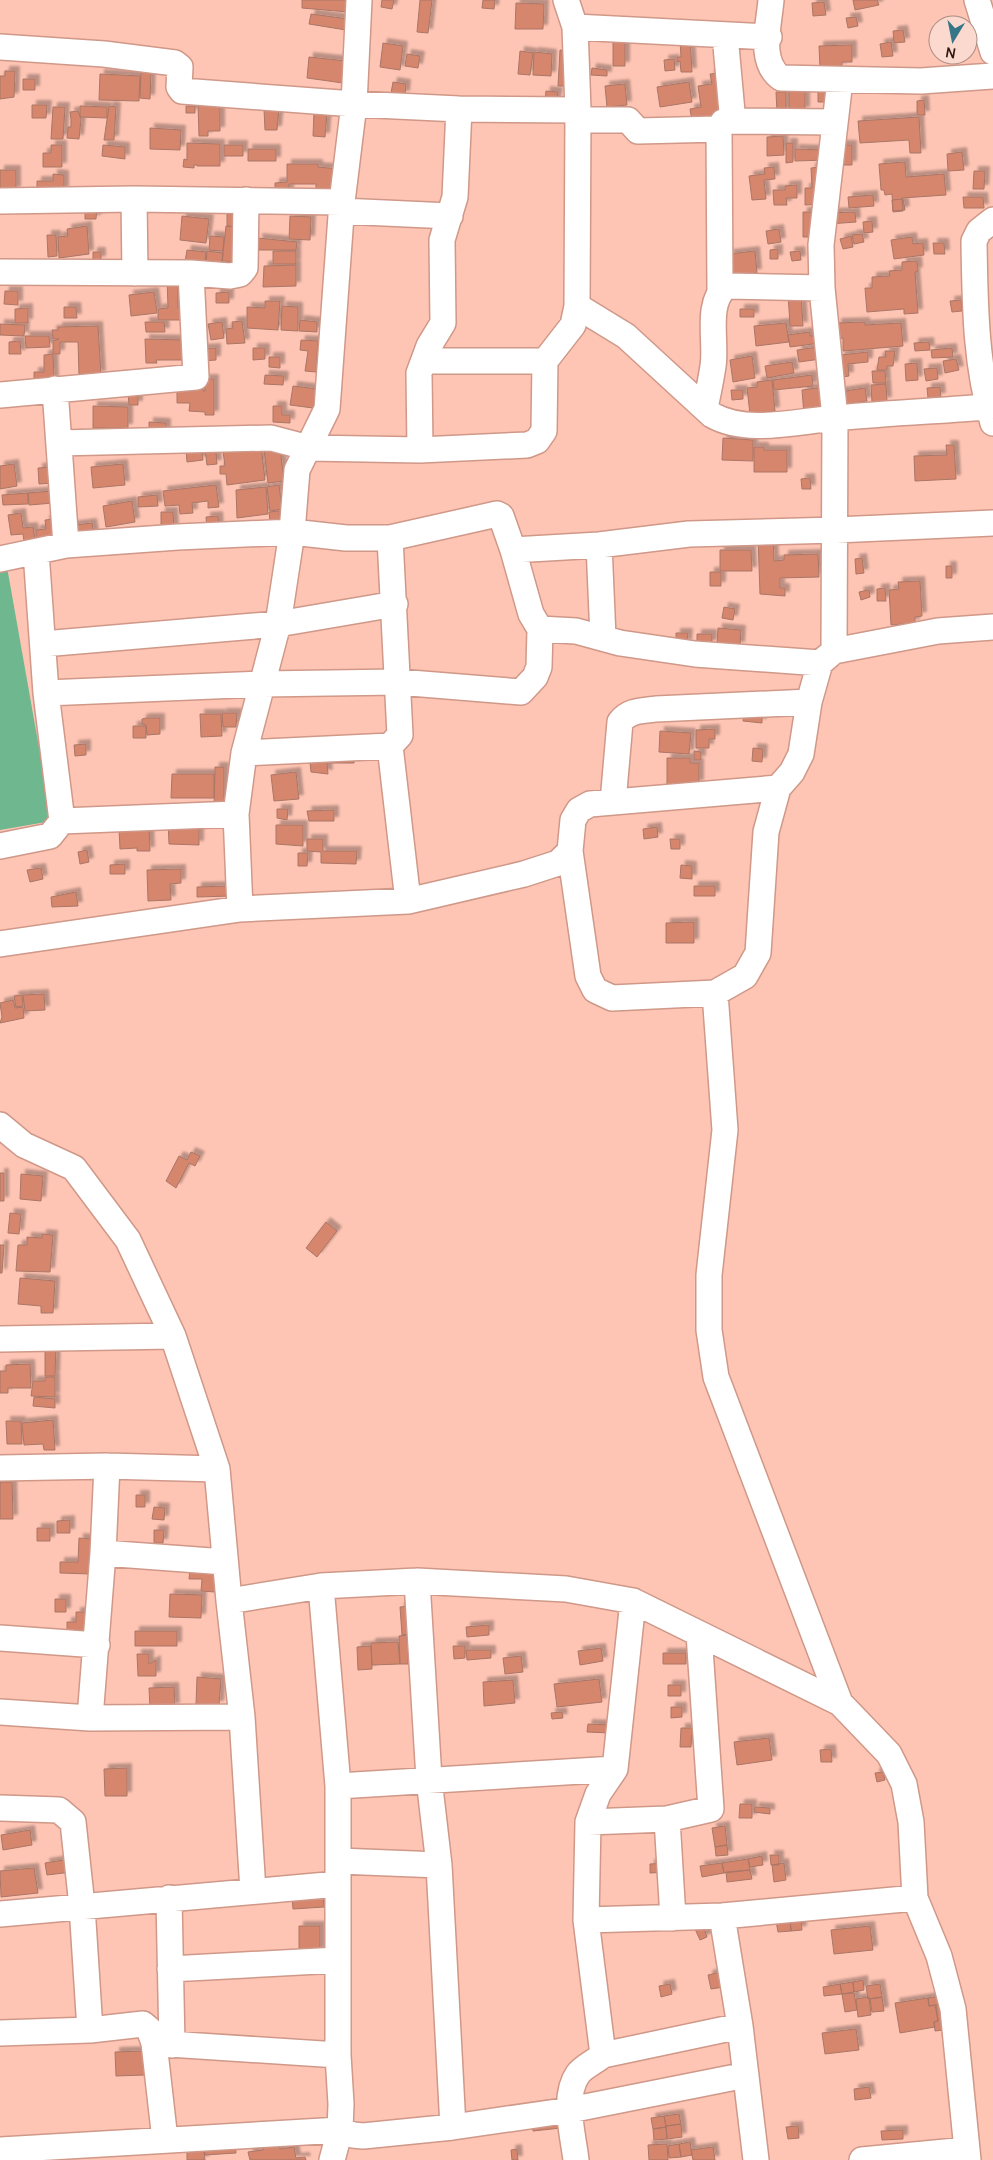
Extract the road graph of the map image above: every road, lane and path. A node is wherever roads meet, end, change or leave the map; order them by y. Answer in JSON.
{"nodes":[{"id":1,"x":359,"y":0,"type":"edge"},
{"id":2,"x":566,"y":0,"type":"edge"},
{"id":3,"x":771,"y":0,"type":"edge"},
{"id":4,"x":977,"y":0,"type":"edge"},
{"id":5,"x":575,"y":27,"type":"junction"},
{"id":6,"x":725,"y":35,"type":"junction"},
{"id":7,"x":768,"y":37,"type":"junction"},
{"id":8,"x":0,"y":47,"type":"edge"},
{"id":9,"x":993,"y":52,"type":"edge"},
{"id":10,"x":993,"y":76,"type":"edge"},
{"id":11,"x":840,"y":80,"type":"junction"},
{"id":12,"x":354,"y":104,"type":"junction"},
{"id":13,"x":459,"y":109,"type":"junction"},
{"id":14,"x":578,"y":115,"type":"junction"},
{"id":15,"x":835,"y":122,"type":"junction"},
{"id":16,"x":725,"y":125,"type":"junction"},
{"id":17,"x":134,"y":200,"type":"junction"},
{"id":18,"x":246,"y":200,"type":"junction"},
{"id":19,"x":0,"y":201,"type":"edge"},
{"id":20,"x":341,"y":206,"type":"junction"},
{"id":21,"x":450,"y":216,"type":"junction"},
{"id":22,"x":993,"y":220,"type":"edge"},
{"id":23,"x":0,"y":272,"type":"edge"},
{"id":24,"x":191,"y":273,"type":"junction"},
{"id":25,"x":135,"y":274,"type":"junction"},
{"id":26,"x":822,"y":288,"type":"junction"},
{"id":27,"x":720,"y":292,"type":"junction"},
{"id":28,"x":577,"y":306,"type":"junction"},
{"id":29,"x":424,"y":361,"type":"junction"},
{"id":30,"x":545,"y":361,"type":"junction"},
{"id":31,"x":55,"y":389,"type":"junction"},
{"id":32,"x":0,"y":395,"type":"edge"},
{"id":33,"x":705,"y":408,"type":"junction"},
{"id":34,"x":991,"y":415,"type":"edge"},
{"id":35,"x":835,"y":418,"type":"junction"},
{"id":36,"x":59,"y":444,"type":"junction"},
{"id":37,"x":309,"y":448,"type":"junction"},
{"id":38,"x":420,"y":450,"type":"junction"},
{"id":39,"x":993,"y":523,"type":"edge"},
{"id":40,"x":836,"y":530,"type":"junction"},
{"id":41,"x":292,"y":532,"type":"junction"},
{"id":42,"x":390,"y":538,"type":"junction"},
{"id":43,"x":66,"y":545,"type":"junction"},
{"id":44,"x":599,"y":545,"type":"junction"},
{"id":45,"x":513,"y":550,"type":"junction"},
{"id":46,"x":36,"y":552,"type":"junction"},
{"id":47,"x":0,"y":559,"type":"edge"},
{"id":48,"x":395,"y":604,"type":"junction"},
{"id":49,"x":278,"y":624,"type":"junction"},
{"id":50,"x":993,"y":627,"type":"edge"},
{"id":51,"x":540,"y":628,"type":"junction"},
{"id":52,"x":603,"y":637,"type":"junction"},
{"id":53,"x":43,"y":644,"type":"junction"},
{"id":54,"x":827,"y":657,"type":"junction"},
{"id":55,"x":398,"y":682,"type":"junction"},
{"id":56,"x":262,"y":684,"type":"junction"},
{"id":57,"x":46,"y":693,"type":"junction"},
{"id":58,"x":809,"y":702,"type":"junction"},
{"id":59,"x":390,"y":746,"type":"junction"},
{"id":60,"x":244,"y":752,"type":"junction"},
{"id":61,"x":778,"y":788,"type":"junction"},
{"id":62,"x":613,"y":802,"type":"junction"},
{"id":63,"x":236,"y":814,"type":"junction"},
{"id":64,"x":62,"y":821,"type":"junction"},
{"id":65,"x":0,"y":846,"type":"edge"},
{"id":66,"x":570,"y":851,"type":"junction"},
{"id":67,"x":408,"y":901,"type":"junction"},
{"id":68,"x":240,"y":909,"type":"junction"},
{"id":69,"x":0,"y":944,"type":"edge"},
{"id":70,"x":715,"y":993,"type":"junction"},
{"id":71,"x":0,"y":1125,"type":"edge"},
{"id":72,"x":174,"y":1336,"type":"junction"},
{"id":73,"x":0,"y":1339,"type":"edge"},
{"id":74,"x":107,"y":1466,"type":"junction"},
{"id":75,"x":0,"y":1468,"type":"edge"},
{"id":76,"x":217,"y":1469,"type":"junction"},
{"id":77,"x":103,"y":1553,"type":"junction"},
{"id":78,"x":225,"y":1562,"type":"junction"},
{"id":79,"x":417,"y":1581,"type":"junction"},
{"id":80,"x":321,"y":1586,"type":"junction"},
{"id":81,"x":229,"y":1601,"type":"junction"},
{"id":82,"x":633,"y":1601,"type":"junction"},
{"id":83,"x":699,"y":1634,"type":"junction"},
{"id":84,"x":0,"y":1638,"type":"edge"},
{"id":85,"x":97,"y":1645,"type":"junction"},
{"id":86,"x":840,"y":1703,"type":"junction"},
{"id":87,"x":0,"y":1712,"type":"edge"},
{"id":88,"x":242,"y":1717,"type":"junction"},
{"id":89,"x":90,"y":1718,"type":"junction"},
{"id":90,"x":615,"y":1769,"type":"junction"},
{"id":91,"x":429,"y":1779,"type":"junction"},
{"id":92,"x":338,"y":1786,"type":"junction"},
{"id":93,"x":0,"y":1808,"type":"edge"},
{"id":94,"x":668,"y":1819,"type":"junction"},
{"id":95,"x":588,"y":1822,"type":"junction"},
{"id":96,"x":439,"y":1866,"type":"junction"},
{"id":97,"x":338,"y":1872,"type":"junction"},
{"id":98,"x":254,"y":1891,"type":"junction"},
{"id":99,"x":169,"y":1898,"type":"junction"},
{"id":100,"x":915,"y":1898,"type":"junction"},
{"id":101,"x":82,"y":1906,"type":"junction"},
{"id":102,"x":0,"y":1914,"type":"edge"},
{"id":103,"x":722,"y":1916,"type":"junction"},
{"id":104,"x":673,"y":1918,"type":"junction"},
{"id":105,"x":586,"y":1920,"type":"junction"},
{"id":106,"x":338,"y":1960,"type":"junction"},
{"id":107,"x":170,"y":1969,"type":"junction"},
{"id":108,"x":740,"y":2026,"type":"junction"},
{"id":109,"x":90,"y":2030,"type":"junction"},
{"id":110,"x":0,"y":2033,"type":"edge"},
{"id":111,"x":163,"y":2044,"type":"junction"},
{"id":112,"x":603,"y":2055,"type":"junction"},
{"id":113,"x":338,"y":2056,"type":"junction"},
{"id":114,"x":746,"y":2075,"type":"junction"},
{"id":115,"x":570,"y":2110,"type":"junction"},
{"id":116,"x":453,"y":2127,"type":"junction"},
{"id":117,"x":340,"y":2130,"type":"junction"},
{"id":118,"x":166,"y":2140,"type":"junction"},
{"id":119,"x":0,"y":2150,"type":"edge"},
{"id":120,"x":967,"y":2155,"type":"edge"},
{"id":121,"x":332,"y":2160,"type":"edge"},
{"id":122,"x":576,"y":2160,"type":"edge"},
{"id":123,"x":756,"y":2160,"type":"edge"},
{"id":124,"x":862,"y":2160,"type":"edge"}],
"edges":[{"from":1,"to":12,"type":"street"},
{"from":2,"to":5,"type":"street"},
{"from":3,"to":7,"type":"street"},
{"from":4,"to":9,"type":"street"},
{"from":5,"to":6,"type":"street"},
{"from":5,"to":14,"type":"street"},
{"from":6,"to":7,"type":"street"},
{"from":6,"to":16,"type":"street"},
{"from":7,"to":11,"type":"street"},
{"from":8,"to":12,"type":"street"},
{"from":10,"to":11,"type":"street"},
{"from":11,"to":15,"type":"street"},
{"from":12,"to":13,"type":"street"},
{"from":12,"to":20,"type":"street"},
{"from":13,"to":14,"type":"street"},
{"from":13,"to":21,"type":"street"},
{"from":14,"to":16,"type":"street"},
{"from":14,"to":28,"type":"street"},
{"from":15,"to":16,"type":"street"},
{"from":15,"to":26,"type":"street"},
{"from":16,"to":27,"type":"street"},
{"from":17,"to":18,"type":"street"},
{"from":17,"to":19,"type":"street"},
{"from":17,"to":25,"type":"street"},
{"from":18,"to":20,"type":"street"},
{"from":18,"to":24,"type":"street"},
{"from":20,"to":21,"type":"street"},
{"from":20,"to":37,"type":"street"},
{"from":21,"to":29,"type":"street"},
{"from":22,"to":34,"type":"street"},
{"from":23,"to":25,"type":"street"},
{"from":24,"to":25,"type":"street"},
{"from":24,"to":31,"type":"street"},
{"from":26,"to":27,"type":"street"},
{"from":26,"to":35,"type":"street"},
{"from":27,"to":33,"type":"street"},
{"from":28,"to":30,"type":"street"},
{"from":28,"to":33,"type":"street"},
{"from":29,"to":30,"type":"street"},
{"from":29,"to":38,"type":"street"},
{"from":30,"to":38,"type":"street"},
{"from":31,"to":32,"type":"street"},
{"from":31,"to":36,"type":"street"},
{"from":33,"to":35,"type":"street"},
{"from":34,"to":35,"type":"street"},
{"from":35,"to":40,"type":"street"},
{"from":36,"to":37,"type":"street"},
{"from":36,"to":43,"type":"street"},
{"from":37,"to":38,"type":"street"},
{"from":37,"to":41,"type":"street"},
{"from":39,"to":40,"type":"street"},
{"from":40,"to":44,"type":"street"},
{"from":40,"to":54,"type":"street"},
{"from":41,"to":42,"type":"street"},
{"from":41,"to":43,"type":"street"},
{"from":41,"to":49,"type":"street"},
{"from":42,"to":45,"type":"street"},
{"from":42,"to":48,"type":"street"},
{"from":43,"to":46,"type":"street"},
{"from":44,"to":45,"type":"street"},
{"from":44,"to":52,"type":"street"},
{"from":45,"to":51,"type":"street"},
{"from":46,"to":47,"type":"street"},
{"from":46,"to":53,"type":"street"},
{"from":48,"to":49,"type":"street"},
{"from":48,"to":55,"type":"street"},
{"from":49,"to":53,"type":"street"},
{"from":49,"to":56,"type":"street"},
{"from":50,"to":54,"type":"street"},
{"from":51,"to":52,"type":"street"},
{"from":51,"to":55,"type":"street"},
{"from":52,"to":54,"type":"street"},
{"from":53,"to":57,"type":"street"},
{"from":54,"to":58,"type":"street"},
{"from":55,"to":56,"type":"street"},
{"from":55,"to":59,"type":"street"},
{"from":56,"to":57,"type":"street"},
{"from":56,"to":60,"type":"street"},
{"from":57,"to":64,"type":"street"},
{"from":58,"to":61,"type":"street"},
{"from":58,"to":62,"type":"street"},
{"from":59,"to":60,"type":"street"},
{"from":59,"to":67,"type":"street"},
{"from":60,"to":63,"type":"street"},
{"from":61,"to":62,"type":"street"},
{"from":61,"to":70,"type":"street"},
{"from":62,"to":66,"type":"street"},
{"from":63,"to":64,"type":"street"},
{"from":63,"to":68,"type":"street"},
{"from":64,"to":65,"type":"street"},
{"from":66,"to":67,"type":"street"},
{"from":66,"to":70,"type":"street"},
{"from":67,"to":68,"type":"street"},
{"from":68,"to":69,"type":"street"},
{"from":70,"to":86,"type":"street"},
{"from":71,"to":72,"type":"street"},
{"from":72,"to":73,"type":"street"},
{"from":72,"to":76,"type":"street"},
{"from":74,"to":75,"type":"street"},
{"from":74,"to":76,"type":"street"},
{"from":74,"to":77,"type":"street"},
{"from":76,"to":78,"type":"street"},
{"from":77,"to":78,"type":"street"},
{"from":77,"to":85,"type":"street"},
{"from":78,"to":81,"type":"street"},
{"from":79,"to":80,"type":"street"},
{"from":79,"to":82,"type":"street"},
{"from":79,"to":91,"type":"street"},
{"from":80,"to":81,"type":"street"},
{"from":80,"to":92,"type":"street"},
{"from":81,"to":88,"type":"street"},
{"from":82,"to":83,"type":"street"},
{"from":82,"to":90,"type":"street"},
{"from":83,"to":86,"type":"street"},
{"from":83,"to":94,"type":"street"},
{"from":84,"to":85,"type":"street"},
{"from":85,"to":89,"type":"street"},
{"from":86,"to":100,"type":"street"},
{"from":87,"to":89,"type":"street"},
{"from":88,"to":89,"type":"street"},
{"from":88,"to":98,"type":"street"},
{"from":90,"to":91,"type":"street"},
{"from":90,"to":95,"type":"street"},
{"from":91,"to":92,"type":"street"},
{"from":91,"to":96,"type":"street"},
{"from":92,"to":97,"type":"street"},
{"from":93,"to":101,"type":"street"},
{"from":94,"to":95,"type":"street"},
{"from":94,"to":104,"type":"street"},
{"from":95,"to":105,"type":"street"},
{"from":96,"to":97,"type":"street"},
{"from":96,"to":116,"type":"street"},
{"from":97,"to":98,"type":"street"},
{"from":97,"to":106,"type":"street"},
{"from":98,"to":99,"type":"street"},
{"from":99,"to":101,"type":"street"},
{"from":99,"to":107,"type":"street"},
{"from":100,"to":103,"type":"street"},
{"from":100,"to":120,"type":"street"},
{"from":101,"to":102,"type":"street"},
{"from":101,"to":109,"type":"street"},
{"from":103,"to":104,"type":"street"},
{"from":103,"to":108,"type":"street"},
{"from":104,"to":105,"type":"street"},
{"from":105,"to":112,"type":"street"},
{"from":106,"to":107,"type":"street"},
{"from":106,"to":113,"type":"street"},
{"from":107,"to":111,"type":"street"},
{"from":108,"to":112,"type":"street"},
{"from":108,"to":114,"type":"street"},
{"from":109,"to":110,"type":"street"},
{"from":109,"to":111,"type":"street"},
{"from":111,"to":113,"type":"street"},
{"from":111,"to":118,"type":"street"},
{"from":112,"to":115,"type":"street"},
{"from":113,"to":117,"type":"street"},
{"from":114,"to":115,"type":"street"},
{"from":114,"to":123,"type":"street"},
{"from":115,"to":116,"type":"street"},
{"from":115,"to":122,"type":"street"},
{"from":116,"to":117,"type":"street"},
{"from":117,"to":118,"type":"street"},
{"from":117,"to":121,"type":"street"},
{"from":118,"to":119,"type":"street"},
{"from":120,"to":124,"type":"street"}]}
